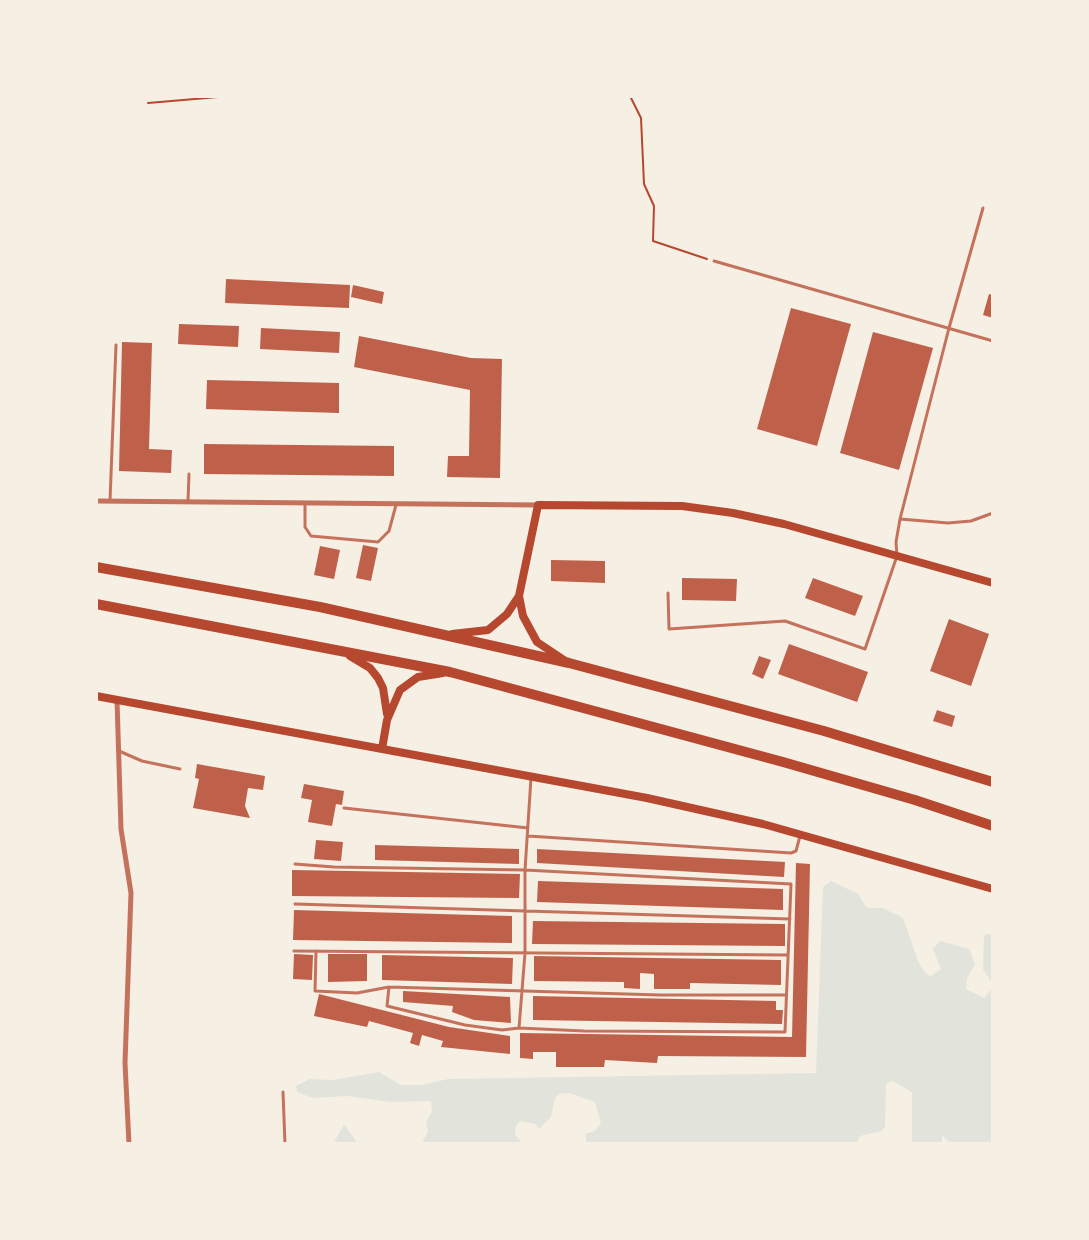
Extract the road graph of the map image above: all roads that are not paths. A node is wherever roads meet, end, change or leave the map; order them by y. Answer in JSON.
{"nodes":[{"id":1,"x":983,"y":208,"type":"dead end"},
{"id":2,"x":714,"y":261,"type":"road end"},
{"id":3,"x":949,"y":328,"type":"junction"},
{"id":4,"x":993,"y":341,"type":"edge"},
{"id":5,"x":116,"y":345,"type":"dead end"},
{"id":6,"x":189,"y":474,"type":"dead end"},
{"id":7,"x":96,"y":501,"type":"edge"},
{"id":8,"x":110,"y":501,"type":"junction"},
{"id":9,"x":188,"y":503,"type":"junction"},
{"id":10,"x":305,"y":503,"type":"junction"},
{"id":11,"x":397,"y":503,"type":"junction"},
{"id":12,"x":538,"y":505,"type":"junction"},
{"id":13,"x":993,"y":513,"type":"edge"},
{"id":14,"x":900,"y":519,"type":"junction"},
{"id":15,"x":897,"y":556,"type":"junction"},
{"id":16,"x":96,"y":567,"type":"edge"},
{"id":17,"x":993,"y":583,"type":"edge"},
{"id":18,"x":668,"y":593,"type":"dead end"},
{"id":19,"x":519,"y":596,"type":"junction"},
{"id":20,"x":96,"y":604,"type":"edge"},
{"id":21,"x":448,"y":634,"type":"junction"},
{"id":22,"x":330,"y":647,"type":"junction"},
{"id":23,"x":569,"y":663,"type":"junction"},
{"id":24,"x":450,"y":672,"type":"junction"},
{"id":25,"x":96,"y":696,"type":"edge"},
{"id":26,"x":117,"y":700,"type":"junction"},
{"id":27,"x":387,"y":720,"type":"junction"},
{"id":28,"x":382,"y":749,"type":"junction"},
{"id":29,"x":117,"y":750,"type":"junction"},
{"id":30,"x":180,"y":769,"type":"dead end"},
{"id":31,"x":532,"y":777,"type":"junction"},
{"id":32,"x":993,"y":783,"type":"edge"},
{"id":33,"x":344,"y":808,"type":"dead end"},
{"id":34,"x":993,"y":826,"type":"edge"},
{"id":35,"x":528,"y":828,"type":"junction"},
{"id":36,"x":801,"y":834,"type":"junction"},
{"id":37,"x":528,"y":836,"type":"junction"},
{"id":38,"x":295,"y":864,"type":"dead end"},
{"id":39,"x":525,"y":870,"type":"junction"},
{"id":40,"x":993,"y":889,"type":"edge"},
{"id":41,"x":295,"y":904,"type":"dead end"},
{"id":42,"x":524,"y":912,"type":"junction"},
{"id":43,"x":790,"y":919,"type":"junction"},
{"id":44,"x":294,"y":951,"type":"dead end"},
{"id":45,"x":316,"y":951,"type":"junction"},
{"id":46,"x":525,"y":953,"type":"junction"},
{"id":47,"x":788,"y":955,"type":"junction"},
{"id":48,"x":389,"y":987,"type":"junction"},
{"id":49,"x":520,"y":992,"type":"junction"},
{"id":50,"x":786,"y":995,"type":"junction"},
{"id":51,"x":519,"y":1028,"type":"junction"},
{"id":52,"x":283,"y":1092,"type":"dead end"},
{"id":53,"x":129,"y":1144,"type":"edge"},
{"id":54,"x":285,"y":1144,"type":"edge"}],
"edges":[{"from":1,"to":3,"type":"lane"},
{"from":2,"to":3,"type":"lane"},
{"from":3,"to":4,"type":"lane"},
{"from":3,"to":14,"type":"lane"},
{"from":5,"to":8,"type":"lane"},
{"from":6,"to":9,"type":"lane"},
{"from":7,"to":8,"type":"street"},
{"from":8,"to":9,"type":"street"},
{"from":9,"to":10,"type":"street"},
{"from":10,"to":11,"type":"street"},
{"from":10,"to":11,"type":"lane"},
{"from":11,"to":12,"type":"street"},
{"from":12,"to":15,"type":"main road"},
{"from":12,"to":19,"type":"main road"},
{"from":13,"to":14,"type":"lane"},
{"from":14,"to":15,"type":"lane"},
{"from":15,"to":17,"type":"main road"},
{"from":15,"to":18,"type":"lane"},
{"from":16,"to":21,"type":"highway"},
{"from":19,"to":21,"type":"main road"},
{"from":19,"to":23,"type":"main road"},
{"from":20,"to":22,"type":"highway"},
{"from":21,"to":23,"type":"highway"},
{"from":22,"to":24,"type":"highway"},
{"from":22,"to":27,"type":"main road"},
{"from":23,"to":32,"type":"highway"},
{"from":24,"to":27,"type":"main road"},
{"from":24,"to":34,"type":"highway"},
{"from":25,"to":26,"type":"main road"},
{"from":26,"to":28,"type":"main road"},
{"from":26,"to":29,"type":"street"},
{"from":27,"to":28,"type":"main road"},
{"from":28,"to":31,"type":"main road"},
{"from":29,"to":30,"type":"lane"},
{"from":29,"to":53,"type":"street"},
{"from":31,"to":35,"type":"lane"},
{"from":31,"to":36,"type":"main road"},
{"from":33,"to":35,"type":"lane"},
{"from":35,"to":37,"type":"lane"},
{"from":36,"to":37,"type":"lane"},
{"from":36,"to":40,"type":"main road"},
{"from":37,"to":39,"type":"lane"},
{"from":38,"to":39,"type":"lane"},
{"from":39,"to":42,"type":"lane"},
{"from":39,"to":43,"type":"lane"},
{"from":41,"to":42,"type":"lane"},
{"from":42,"to":43,"type":"lane"},
{"from":42,"to":46,"type":"lane"},
{"from":43,"to":47,"type":"lane"},
{"from":44,"to":45,"type":"lane"},
{"from":45,"to":46,"type":"lane"},
{"from":45,"to":48,"type":"lane"},
{"from":46,"to":47,"type":"lane"},
{"from":46,"to":49,"type":"lane"},
{"from":47,"to":50,"type":"lane"},
{"from":48,"to":49,"type":"lane"},
{"from":48,"to":51,"type":"lane"},
{"from":49,"to":50,"type":"lane"},
{"from":49,"to":51,"type":"lane"},
{"from":50,"to":51,"type":"lane"},
{"from":52,"to":54,"type":"lane"}]}
